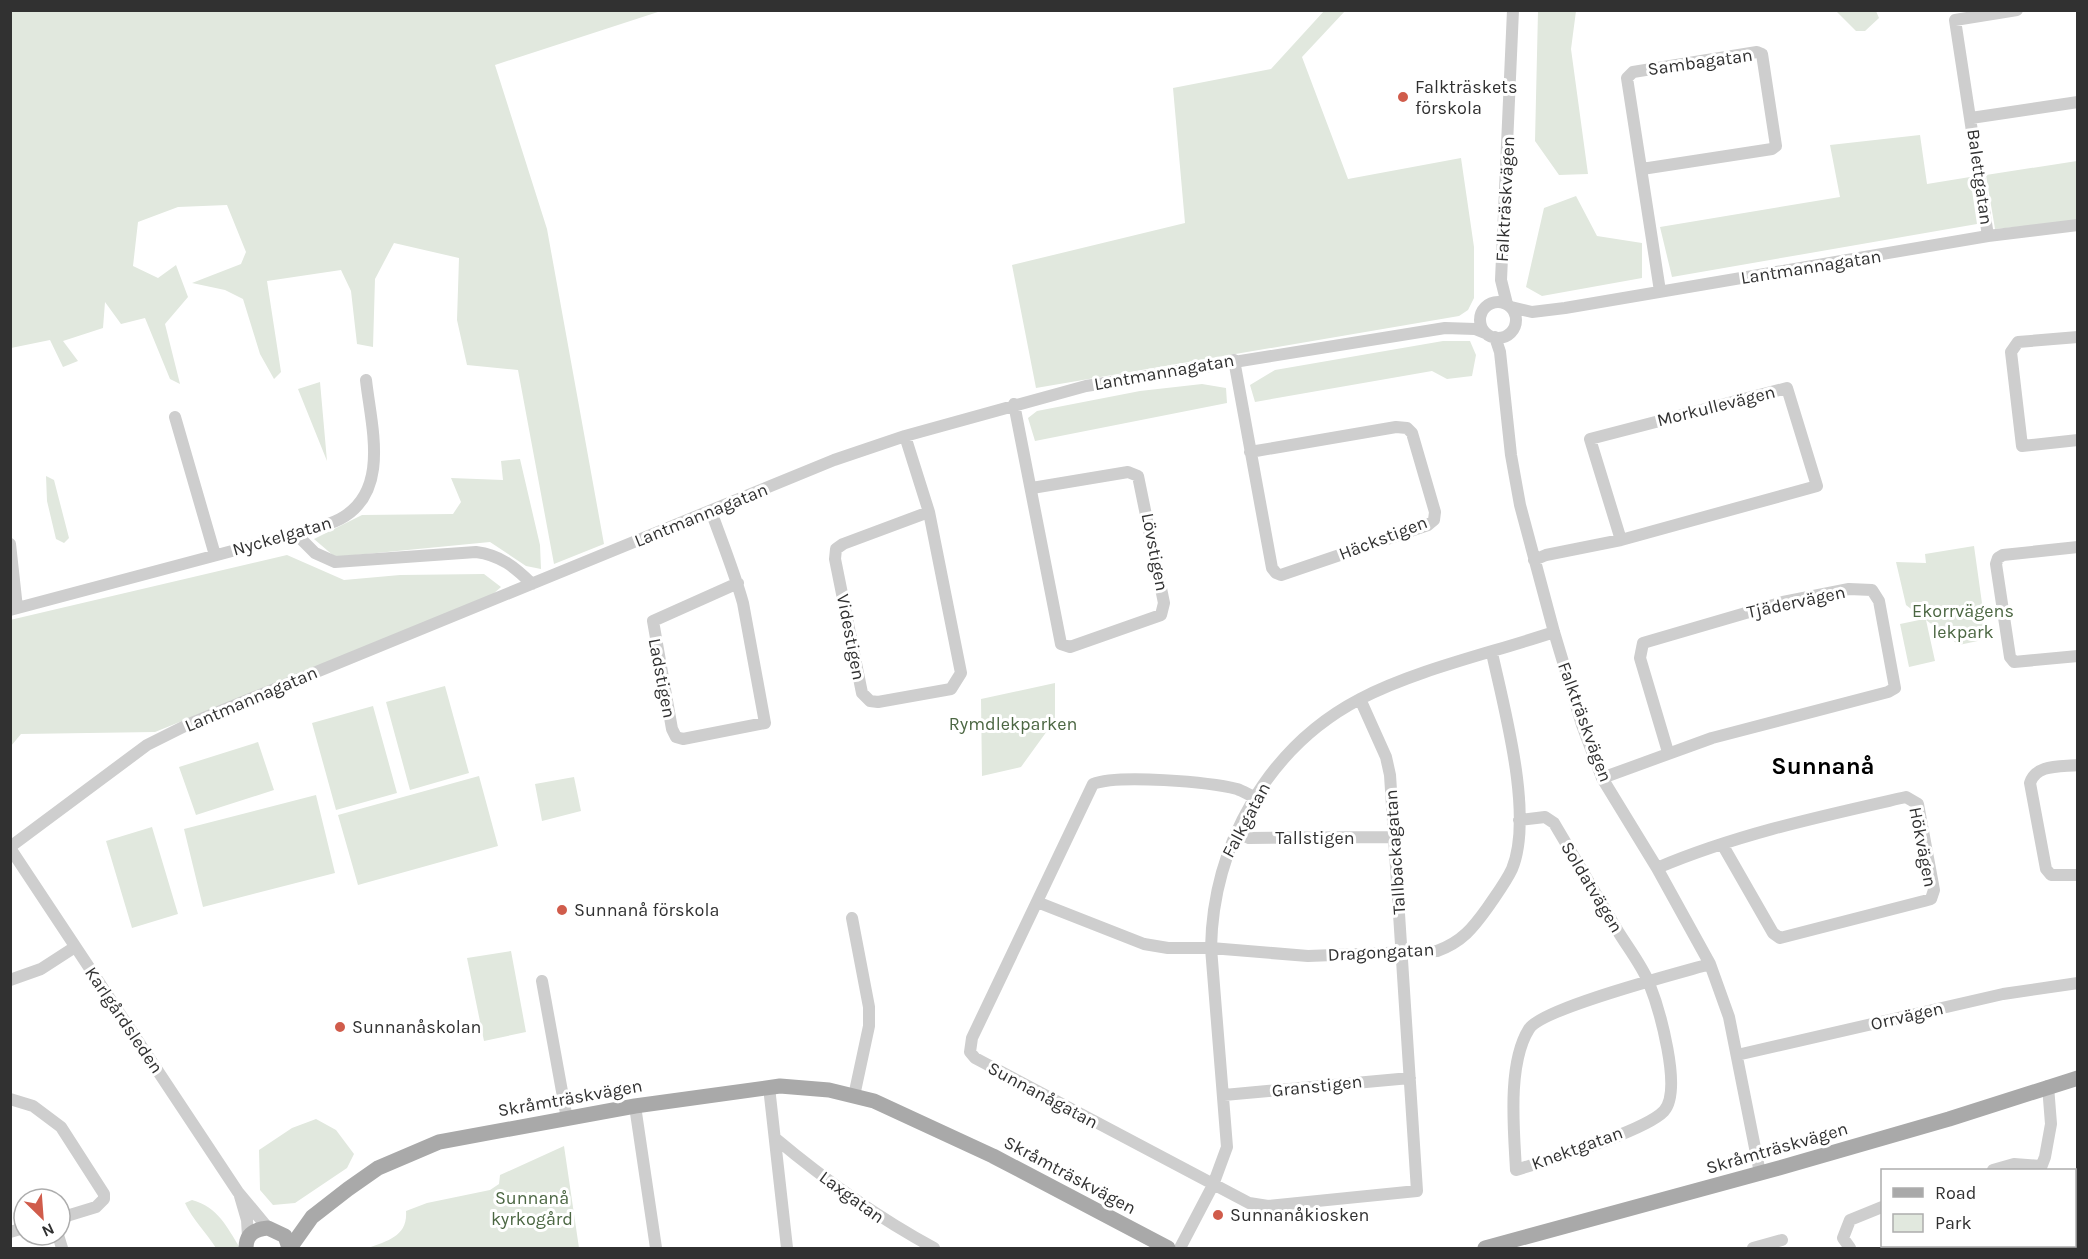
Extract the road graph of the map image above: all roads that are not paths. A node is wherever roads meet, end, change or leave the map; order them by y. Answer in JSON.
{"nodes":[{"id":1,"x":1513,"y":10,"type":"edge"},
{"id":2,"x":2017,"y":10,"type":"edge"},
{"id":3,"x":2078,"y":102,"type":"edge"},
{"id":4,"x":1971,"y":118,"type":"junction"},
{"id":5,"x":1642,"y":169,"type":"junction"},
{"id":6,"x":2078,"y":225,"type":"edge"},
{"id":7,"x":1989,"y":236,"type":"junction"},
{"id":8,"x":1501,"y":280,"type":"junction"},
{"id":9,"x":1660,"y":291,"type":"junction"},
{"id":10,"x":1488,"y":305,"type":"junction"},
{"id":11,"x":1509,"y":306,"type":"junction"},
{"id":12,"x":1544,"y":310,"type":"junction"},
{"id":13,"x":1444,"y":328,"type":"junction"},
{"id":14,"x":1500,"y":333,"type":"junction"},
{"id":15,"x":2078,"y":337,"type":"edge"},
{"id":16,"x":1234,"y":360,"type":"junction"},
{"id":17,"x":366,"y":380,"type":"dead end"},
{"id":18,"x":1014,"y":404,"type":"junction"},
{"id":19,"x":175,"y":417,"type":"dead end"},
{"id":20,"x":905,"y":436,"type":"junction"},
{"id":21,"x":2078,"y":440,"type":"edge"},
{"id":22,"x":1250,"y":452,"type":"junction"},
{"id":23,"x":1032,"y":488,"type":"junction"},
{"id":24,"x":711,"y":511,"type":"junction"},
{"id":25,"x":929,"y":512,"type":"junction"},
{"id":26,"x":296,"y":534,"type":"junction"},
{"id":27,"x":1621,"y":540,"type":"junction"},
{"id":28,"x":10,"y":544,"type":"edge"},
{"id":29,"x":2078,"y":547,"type":"edge"},
{"id":30,"x":215,"y":555,"type":"junction"},
{"id":31,"x":1534,"y":560,"type":"junction"},
{"id":32,"x":738,"y":583,"type":"junction"},
{"id":33,"x":532,"y":584,"type":"junction"},
{"id":34,"x":14,"y":609,"type":"edge"},
{"id":35,"x":1554,"y":632,"type":"junction"},
{"id":36,"x":1492,"y":653,"type":"junction"},
{"id":37,"x":2078,"y":656,"type":"edge"},
{"id":38,"x":1360,"y":699,"type":"junction"},
{"id":39,"x":1668,"y":752,"type":"junction"},
{"id":40,"x":2078,"y":765,"type":"edge"},
{"id":41,"x":1602,"y":778,"type":"junction"},
{"id":42,"x":1254,"y":797,"type":"junction"},
{"id":43,"x":1519,"y":819,"type":"junction"},
{"id":44,"x":1236,"y":832,"type":"junction"},
{"id":45,"x":1395,"y":837,"type":"junction"},
{"id":46,"x":1722,"y":844,"type":"junction"},
{"id":47,"x":10,"y":848,"type":"edge"},
{"id":48,"x":1657,"y":868,"type":"junction"},
{"id":49,"x":2078,"y":875,"type":"edge"},
{"id":50,"x":1036,"y":902,"type":"junction"},
{"id":51,"x":852,"y":918,"type":"dead end"},
{"id":52,"x":75,"y":947,"type":"junction"},
{"id":53,"x":1211,"y":948,"type":"junction"},
{"id":54,"x":1402,"y":953,"type":"junction"},
{"id":55,"x":1710,"y":964,"type":"junction"},
{"id":56,"x":10,"y":980,"type":"edge"},
{"id":57,"x":542,"y":981,"type":"dead end"},
{"id":58,"x":1648,"y":982,"type":"junction"},
{"id":59,"x":2078,"y":983,"type":"edge"},
{"id":60,"x":1737,"y":1055,"type":"junction"},
{"id":61,"x":1410,"y":1078,"type":"junction"},
{"id":62,"x":2078,"y":1078,"type":"edge"},
{"id":63,"x":2048,"y":1086,"type":"junction"},
{"id":64,"x":769,"y":1087,"type":"junction"},
{"id":65,"x":1224,"y":1095,"type":"junction"},
{"id":66,"x":854,"y":1096,"type":"junction"},
{"id":67,"x":10,"y":1099,"type":"edge"},
{"id":68,"x":635,"y":1106,"type":"junction"},
{"id":69,"x":567,"y":1119,"type":"junction"},
{"id":70,"x":775,"y":1138,"type":"junction"},
{"id":71,"x":2040,"y":1168,"type":"edge"},
{"id":72,"x":1997,"y":1169,"type":"edge"},
{"id":73,"x":1760,"y":1173,"type":"junction"},
{"id":74,"x":1212,"y":1185,"type":"junction"},
{"id":75,"x":1417,"y":1191,"type":"joint"},
{"id":76,"x":238,"y":1192,"type":"junction"},
{"id":77,"x":1881,"y":1207,"type":"edge"},
{"id":78,"x":72,"y":1214,"type":"edge"},
{"id":79,"x":312,"y":1217,"type":"junction"},
{"id":80,"x":271,"y":1228,"type":"junction"},
{"id":81,"x":1782,"y":1240,"type":"dead end"},
{"id":82,"x":247,"y":1243,"type":"edge"},
{"id":83,"x":289,"y":1248,"type":"edge"},
{"id":84,"x":656,"y":1248,"type":"edge"},
{"id":85,"x":787,"y":1248,"type":"edge"},
{"id":86,"x":934,"y":1248,"type":"edge"},
{"id":87,"x":1168,"y":1248,"type":"edge"},
{"id":88,"x":1180,"y":1248,"type":"edge"},
{"id":89,"x":1485,"y":1248,"type":"edge"},
{"id":90,"x":1753,"y":1248,"type":"edge"},
{"id":91,"x":1850,"y":1248,"type":"edge"}],
"edges":[{"from":1,"to":8,"type":"street","name":"Falkträskvägen"},
{"from":2,"to":4,"type":"street","name":"Balettgatan"},
{"from":3,"to":4,"type":"street","name":"Balettgatan"},
{"from":4,"to":7,"type":"street","name":"Balettgatan"},
{"from":5,"to":5,"type":"street","name":"Sambagatan"},
{"from":5,"to":9,"type":"street"},
{"from":6,"to":7,"type":"street","name":"Lantmannagatan"},
{"from":7,"to":9,"type":"street","name":"Lantmannagatan"},
{"from":8,"to":10,"type":"street"},
{"from":8,"to":11,"type":"street"},
{"from":9,"to":12,"type":"street","name":"Lantmannagatan"},
{"from":10,"to":11,"type":"street","name":"Lantmannagatan"},
{"from":10,"to":13,"type":"street","name":"Lantmannagatan"},
{"from":10,"to":14,"type":"street"},
{"from":11,"to":12,"type":"street","name":"Lantmannagatan"},
{"from":11,"to":14,"type":"street"},
{"from":12,"to":14,"type":"street","name":"Lantmannagatan"},
{"from":13,"to":14,"type":"street","name":"Lantmannagatan"},
{"from":13,"to":16,"type":"street","name":"Lantmannagatan"},
{"from":14,"to":31,"type":"street","name":"Falkträskvägen"},
{"from":15,"to":21,"type":"street"},
{"from":16,"to":18,"type":"street","name":"Lantmannagatan"},
{"from":16,"to":22,"type":"street","name":"Häckstigen"},
{"from":17,"to":26,"type":"street","name":"Nyckelgatan"},
{"from":18,"to":20,"type":"street","name":"Lantmannagatan"},
{"from":18,"to":23,"type":"street","name":"Lövstigen"},
{"from":19,"to":30,"type":"street","name":"Nyckelgatan"},
{"from":20,"to":24,"type":"street","name":"Lantmannagatan"},
{"from":20,"to":25,"type":"street","name":"Videstigen"},
{"from":22,"to":22,"type":"street","name":"Häckstigen"},
{"from":23,"to":23,"type":"street","name":"Lövstigen"},
{"from":24,"to":32,"type":"street","name":"Ladstigen"},
{"from":24,"to":33,"type":"street","name":"Lantmannagatan"},
{"from":25,"to":25,"type":"street","name":"Videstigen"},
{"from":26,"to":30,"type":"street","name":"Nyckelgatan"},
{"from":26,"to":33,"type":"street"},
{"from":27,"to":27,"type":"street","name":"Morkullevägen"},
{"from":27,"to":31,"type":"street","name":"Morkullevägen"},
{"from":28,"to":34,"type":"street","name":"Nyckelgatan"},
{"from":29,"to":37,"type":"street"},
{"from":30,"to":34,"type":"street","name":"Nyckelgatan"},
{"from":31,"to":35,"type":"street","name":"Falkträskvägen"},
{"from":32,"to":32,"type":"street","name":"Ladstigen"},
{"from":33,"to":47,"type":"street","name":"Lantmannagatan"},
{"from":35,"to":36,"type":"street","name":"Falkgatan"},
{"from":35,"to":41,"type":"street","name":"Falkträskvägen"},
{"from":36,"to":38,"type":"street","name":"Falkgatan"},
{"from":36,"to":43,"type":"street","name":"Dragongatan"},
{"from":38,"to":42,"type":"street","name":"Falkgatan"},
{"from":38,"to":45,"type":"street","name":"Tallbackagatan"},
{"from":39,"to":39,"type":"street","name":"Tjädervägen"},
{"from":39,"to":41,"type":"street","name":"Tjädervägen"},
{"from":40,"to":49,"type":"street"},
{"from":41,"to":48,"type":"street","name":"Falkträskvägen"},
{"from":42,"to":44,"type":"street","name":"Falkgatan"},
{"from":42,"to":50,"type":"street","name":"Sunnanågatan"},
{"from":43,"to":54,"type":"street","name":"Dragongatan"},
{"from":43,"to":58,"type":"street","name":"Soldatvägen"},
{"from":44,"to":45,"type":"street","name":"Tallstigen"},
{"from":44,"to":53,"type":"street","name":"Falkgatan"},
{"from":45,"to":54,"type":"street","name":"Tallbackagatan"},
{"from":46,"to":46,"type":"street","name":"Hökvägen"},
{"from":46,"to":48,"type":"street","name":"Hökvägen"},
{"from":47,"to":52,"type":"street","name":"Karlgårdsleden"},
{"from":48,"to":55,"type":"street","name":"Falkträskvägen"},
{"from":50,"to":53,"type":"street","name":"Dragongatan"},
{"from":50,"to":74,"type":"street","name":"Sunnanågatan"},
{"from":51,"to":66,"type":"street"},
{"from":52,"to":56,"type":"street"},
{"from":52,"to":76,"type":"street","name":"Karlgårdsleden"},
{"from":53,"to":54,"type":"street","name":"Dragongatan"},
{"from":53,"to":65,"type":"street","name":"Falkgatan"},
{"from":54,"to":61,"type":"street","name":"Tallbackagatan"},
{"from":55,"to":58,"type":"street","name":"Knektgatan"},
{"from":55,"to":60,"type":"street","name":"Falkträskvägen"},
{"from":57,"to":69,"type":"street"},
{"from":58,"to":58,"type":"street","name":"Knektgatan"},
{"from":59,"to":60,"type":"street","name":"Orrvägen"},
{"from":60,"to":73,"type":"street","name":"Falkträskvägen"},
{"from":61,"to":65,"type":"street","name":"Granstigen"},
{"from":61,"to":75,"type":"street","name":"Tallbackagatan"},
{"from":62,"to":63,"type":"main road","name":"Skråmträskvägen"},
{"from":63,"to":71,"type":"street"},
{"from":63,"to":73,"type":"main road","name":"Skråmträskvägen"},
{"from":64,"to":66,"type":"main road","name":"Skråmträskvägen"},
{"from":64,"to":68,"type":"main road","name":"Skråmträskvägen"},
{"from":64,"to":70,"type":"street"},
{"from":65,"to":74,"type":"street","name":"Falkgatan"},
{"from":66,"to":87,"type":"main road","name":"Skråmträskvägen"},
{"from":67,"to":78,"type":"street"},
{"from":68,"to":69,"type":"main road","name":"Skråmträskvägen"},
{"from":68,"to":84,"type":"street"},
{"from":69,"to":79,"type":"main road","name":"Skråmträskvägen"},
{"from":70,"to":85,"type":"street"},
{"from":70,"to":86,"type":"street","name":"Laxgatan"},
{"from":71,"to":72,"type":"street"},
{"from":73,"to":89,"type":"main road","name":"Skråmträskvägen"},
{"from":74,"to":75,"type":"street","name":"Sunnanågatan"},
{"from":74,"to":88,"type":"street","name":"Falkgatan"},
{"from":76,"to":80,"type":"street","name":"Karlgårdsleden"},
{"from":76,"to":82,"type":"street","name":"Karlgårdsleden"},
{"from":77,"to":91,"type":"street"},
{"from":79,"to":80,"type":"main road","name":"Skråmträskvägen"},
{"from":79,"to":83,"type":"main road","name":"Skråmträskvägen"},
{"from":80,"to":82,"type":"main road","name":"Skråmträskvägen"},
{"from":80,"to":83,"type":"main road"},
{"from":81,"to":90,"type":"street"}]}
